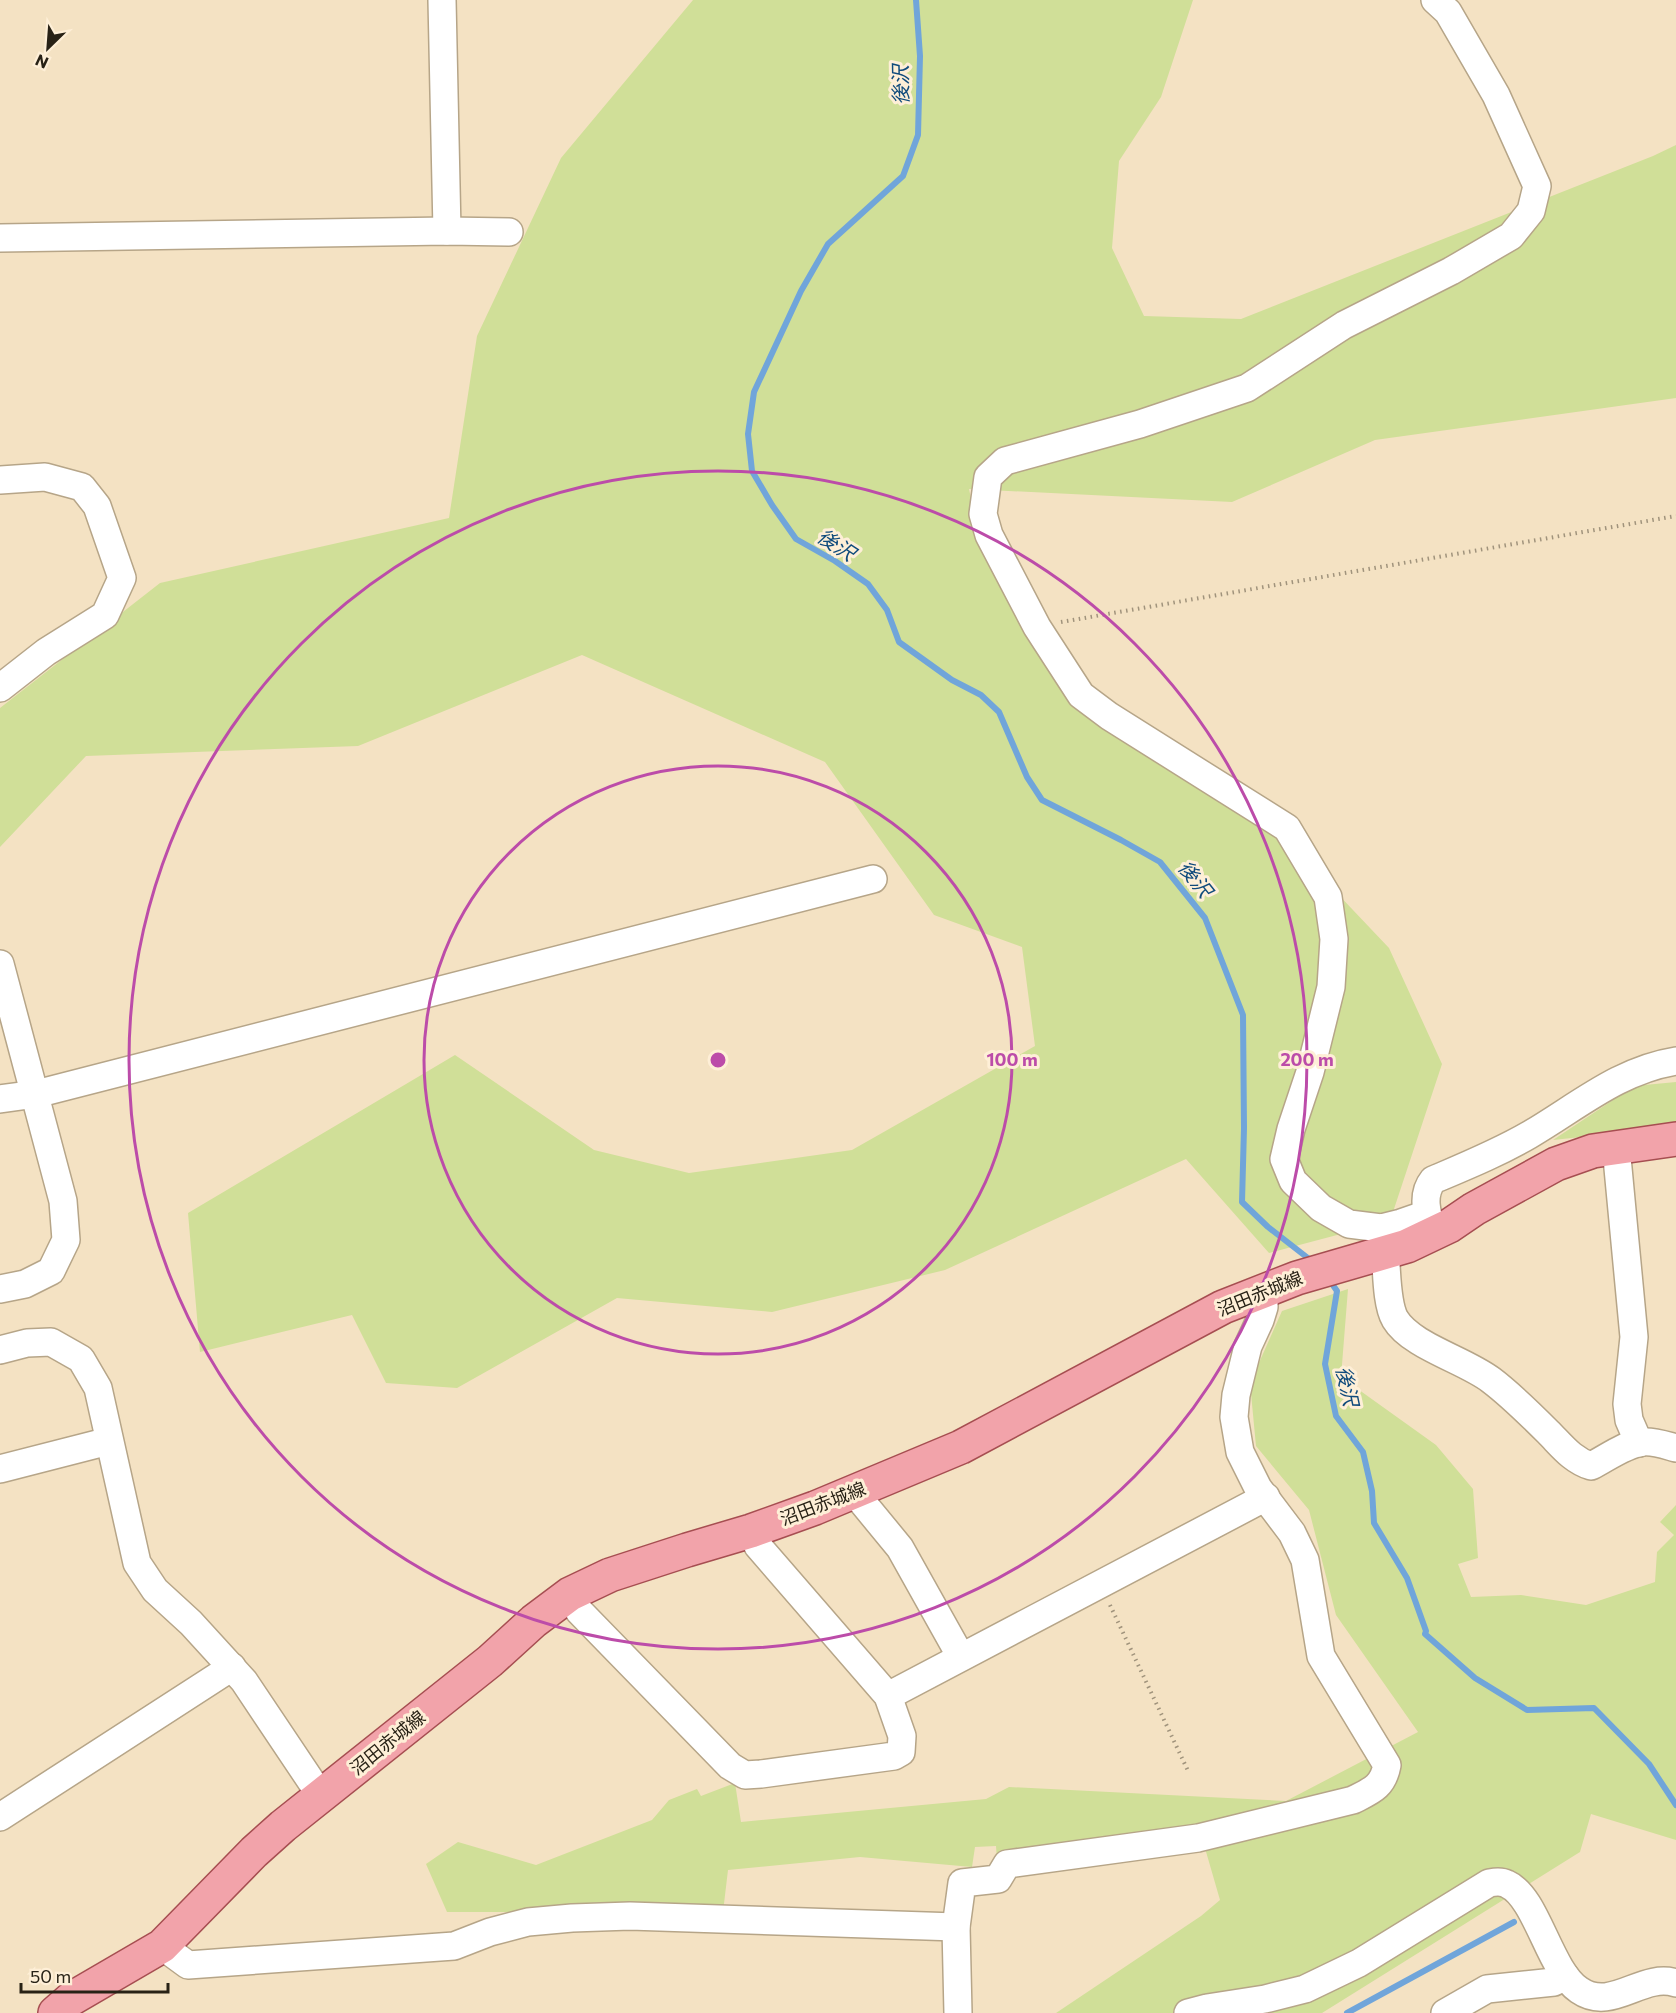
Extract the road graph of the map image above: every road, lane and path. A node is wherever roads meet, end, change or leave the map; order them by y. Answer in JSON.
{"nodes":[{"id":1,"x":442,"y":0,"type":"edge"},
{"id":2,"x":1435,"y":0,"type":"edge"},
{"id":3,"x":447,"y":231,"type":"junction"},
{"id":4,"x":509,"y":232,"type":"dead end"},
{"id":5,"x":0,"y":238,"type":"edge"},
{"id":6,"x":0,"y":480,"type":"edge"},
{"id":7,"x":1676,"y":516,"type":"edge"},
{"id":8,"x":1037,"y":627,"type":"junction"},
{"id":9,"x":0,"y":688,"type":"edge"},
{"id":10,"x":873,"y":879,"type":"dead end"},
{"id":11,"x":0,"y":964,"type":"edge"},
{"id":12,"x":1676,"y":1061,"type":"edge"},
{"id":13,"x":36,"y":1094,"type":"junction"},
{"id":14,"x":0,"y":1099,"type":"edge"},
{"id":15,"x":1676,"y":1139,"type":"edge"},
{"id":16,"x":1616,"y":1147,"type":"junction"},
{"id":17,"x":1430,"y":1224,"type":"junction"},
{"id":18,"x":1372,"y":1255,"type":"junction"},
{"id":19,"x":0,"y":1289,"type":"edge"},
{"id":20,"x":1264,"y":1290,"type":"junction"},
{"id":21,"x":0,"y":1350,"type":"edge"},
{"id":22,"x":109,"y":1441,"type":"junction"},
{"id":23,"x":1639,"y":1443,"type":"junction"},
{"id":24,"x":1676,"y":1448,"type":"edge"},
{"id":25,"x":0,"y":1469,"type":"edge"},
{"id":26,"x":854,"y":1492,"type":"junction"},
{"id":27,"x":1266,"y":1497,"type":"junction"},
{"id":28,"x":751,"y":1531,"type":"junction"},
{"id":29,"x":1101,"y":1584,"type":"junction"},
{"id":30,"x":570,"y":1594,"type":"junction"},
{"id":31,"x":961,"y":1657,"type":"junction"},
{"id":32,"x":232,"y":1667,"type":"junction"},
{"id":33,"x":888,"y":1696,"type":"junction"},
{"id":34,"x":1189,"y":1773,"type":"dead end"},
{"id":35,"x":321,"y":1796,"type":"junction"},
{"id":36,"x":0,"y":1817,"type":"edge"},
{"id":37,"x":957,"y":1927,"type":"junction"},
{"id":38,"x":162,"y":1946,"type":"junction"},
{"id":39,"x":1565,"y":1976,"type":"junction"},
{"id":40,"x":1676,"y":1983,"type":"edge"},
{"id":41,"x":55,"y":2013,"type":"edge"},
{"id":42,"x":958,"y":2013,"type":"edge"},
{"id":43,"x":1188,"y":2013,"type":"edge"},
{"id":44,"x":1445,"y":2013,"type":"edge"}],
"edges":[{"from":1,"to":3,"type":"street"},
{"from":2,"to":8,"type":"street"},
{"from":3,"to":4,"type":"street"},
{"from":3,"to":5,"type":"street"},
{"from":6,"to":9,"type":"street"},
{"from":7,"to":8,"type":"path"},
{"from":8,"to":17,"type":"street"},
{"from":10,"to":13,"type":"street"},
{"from":11,"to":13,"type":"street"},
{"from":12,"to":17,"type":"street"},
{"from":13,"to":14,"type":"street"},
{"from":13,"to":19,"type":"street"},
{"from":15,"to":16,"type":"main road","name":"沼田赤城線"},
{"from":16,"to":17,"type":"main road","name":"沼田赤城線"},
{"from":16,"to":23,"type":"street"},
{"from":17,"to":18,"type":"main road","name":"沼田赤城線"},
{"from":18,"to":20,"type":"main road","name":"沼田赤城線"},
{"from":18,"to":23,"type":"street"},
{"from":20,"to":26,"type":"main road","name":"沼田赤城線"},
{"from":20,"to":27,"type":"street"},
{"from":21,"to":22,"type":"street"},
{"from":22,"to":25,"type":"street"},
{"from":22,"to":32,"type":"street"},
{"from":23,"to":24,"type":"street"},
{"from":26,"to":28,"type":"main road","name":"沼田赤城線"},
{"from":26,"to":31,"type":"street"},
{"from":27,"to":29,"type":"street"},
{"from":27,"to":37,"type":"street"},
{"from":28,"to":30,"type":"main road","name":"沼田赤城線"},
{"from":28,"to":33,"type":"street"},
{"from":29,"to":31,"type":"street"},
{"from":29,"to":34,"type":"path"},
{"from":30,"to":33,"type":"street"},
{"from":30,"to":35,"type":"main road","name":"沼田赤城線"},
{"from":31,"to":33,"type":"street"},
{"from":32,"to":35,"type":"street"},
{"from":32,"to":36,"type":"street"},
{"from":35,"to":38,"type":"main road","name":"沼田赤城線"},
{"from":37,"to":38,"type":"street"},
{"from":37,"to":42,"type":"street"},
{"from":38,"to":41,"type":"main road","name":"沼田赤城線"},
{"from":39,"to":40,"type":"street"},
{"from":39,"to":43,"type":"street"},
{"from":39,"to":44,"type":"street"}]}
